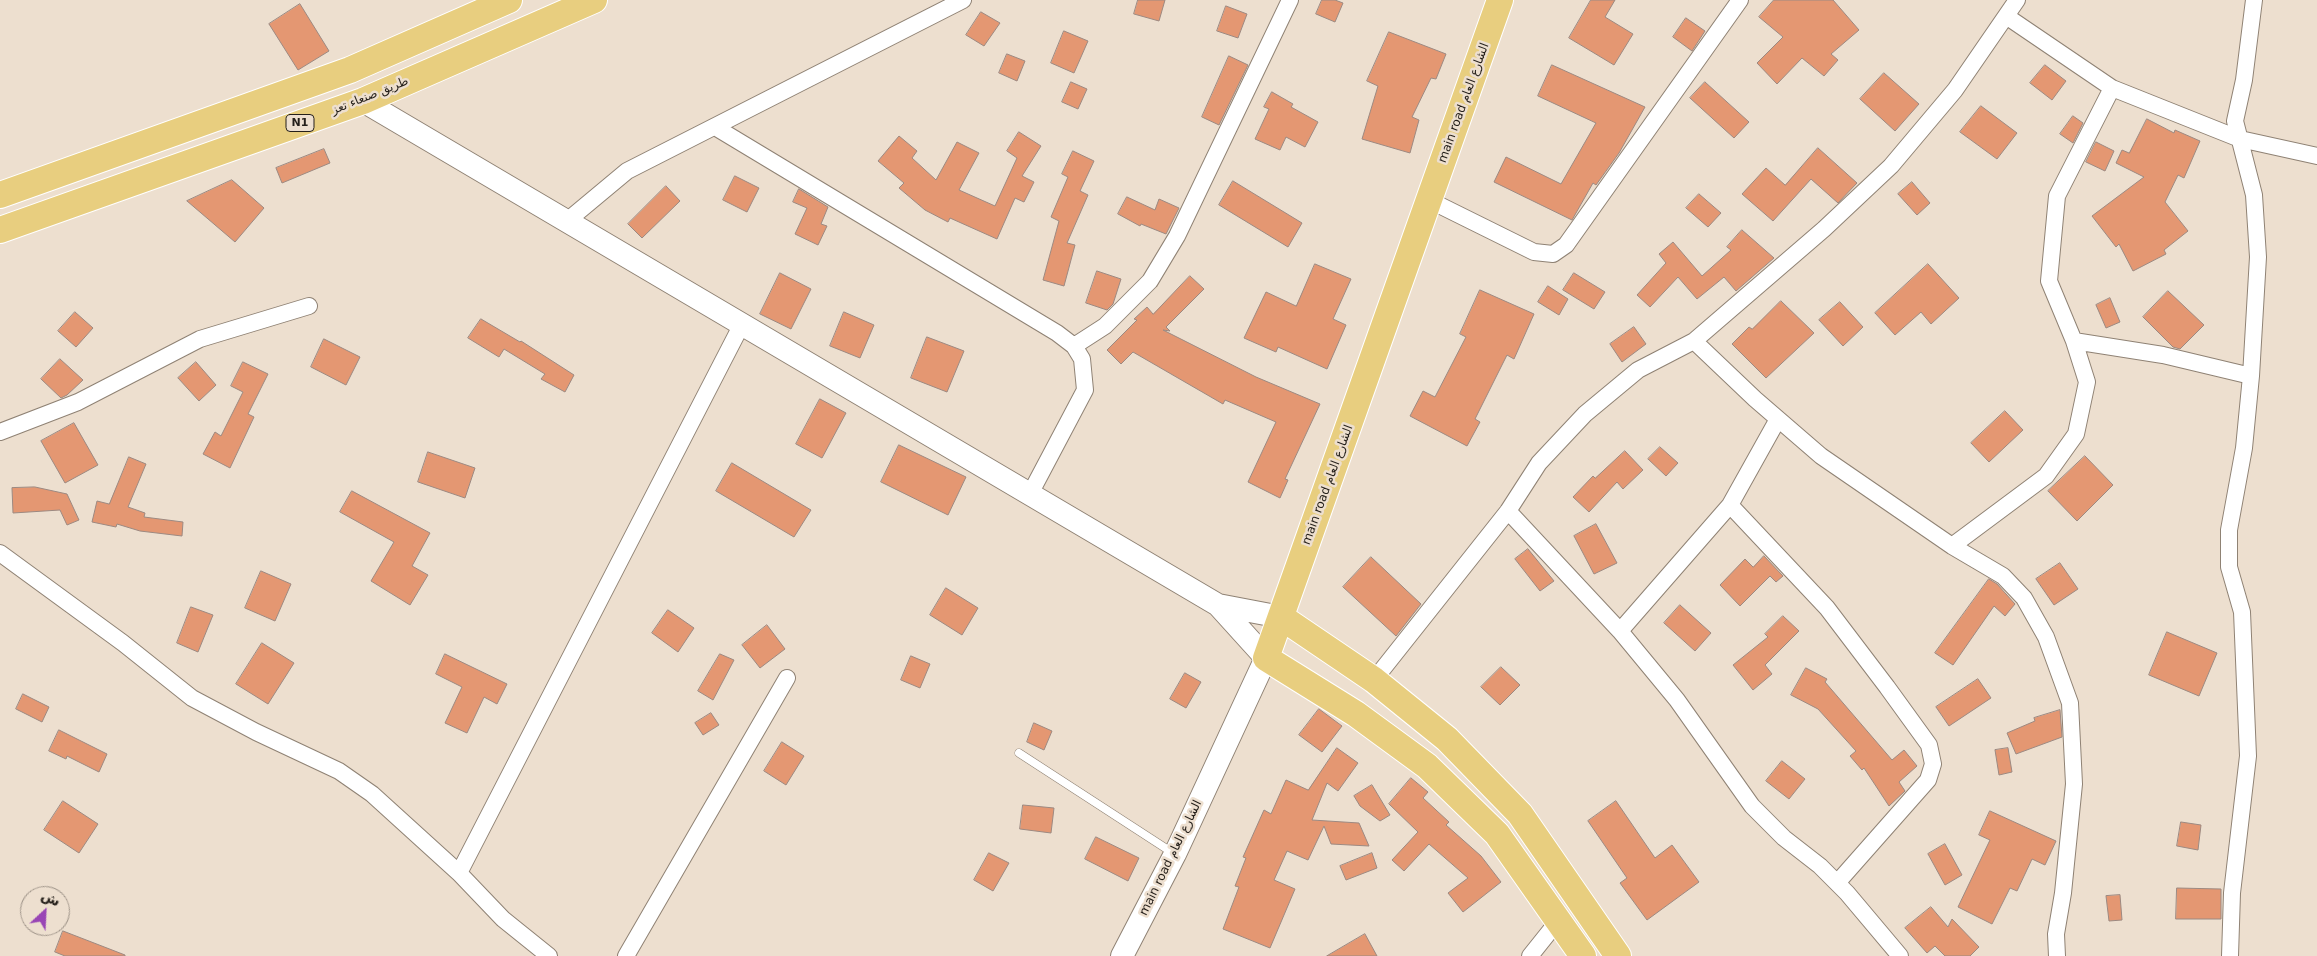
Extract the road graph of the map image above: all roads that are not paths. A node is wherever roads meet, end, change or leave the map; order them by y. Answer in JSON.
{"nodes":[{"id":1,"x":509,"y":0,"type":"edge"},
{"id":2,"x":594,"y":0,"type":"edge"},
{"id":3,"x":963,"y":0,"type":"edge"},
{"id":4,"x":1290,"y":0,"type":"edge"},
{"id":5,"x":1500,"y":0,"type":"edge"},
{"id":6,"x":1740,"y":0,"type":"edge"},
{"id":7,"x":2017,"y":0,"type":"edge"},
{"id":8,"x":2254,"y":0,"type":"edge"},
{"id":9,"x":2006,"y":16,"type":"junction"},
{"id":10,"x":350,"y":70,"type":"junction"},
{"id":11,"x":2112,"y":88,"type":"junction"},
{"id":12,"x":363,"y":101,"type":"junction"},
{"id":13,"x":716,"y":127,"type":"junction"},
{"id":14,"x":2240,"y":139,"type":"junction"},
{"id":15,"x":2317,"y":156,"type":"edge"},
{"id":16,"x":0,"y":195,"type":"edge"},
{"id":17,"x":1429,"y":200,"type":"junction"},
{"id":18,"x":567,"y":221,"type":"junction"},
{"id":19,"x":0,"y":230,"type":"edge"},
{"id":20,"x":309,"y":306,"type":"dead end"},
{"id":21,"x":742,"y":324,"type":"junction"},
{"id":22,"x":1694,"y":341,"type":"junction"},
{"id":23,"x":2074,"y":341,"type":"junction"},
{"id":24,"x":1074,"y":346,"type":"junction"},
{"id":25,"x":2252,"y":376,"type":"junction"},
{"id":26,"x":1778,"y":419,"type":"junction"},
{"id":27,"x":0,"y":432,"type":"edge"},
{"id":28,"x":1030,"y":494,"type":"junction"},
{"id":29,"x":1730,"y":505,"type":"junction"},
{"id":30,"x":1508,"y":511,"type":"junction"},
{"id":31,"x":1952,"y":546,"type":"junction"},
{"id":32,"x":0,"y":554,"type":"edge"},
{"id":33,"x":1218,"y":605,"type":"junction"},
{"id":34,"x":1281,"y":617,"type":"junction"},
{"id":35,"x":1620,"y":631,"type":"junction"},
{"id":36,"x":1266,"y":658,"type":"junction"},
{"id":37,"x":787,"y":678,"type":"dead end"},
{"id":38,"x":1374,"y":680,"type":"junction"},
{"id":39,"x":1019,"y":754,"type":"dead end"},
{"id":40,"x":1520,"y":814,"type":"junction"},
{"id":41,"x":1496,"y":834,"type":"junction"},
{"id":42,"x":1174,"y":854,"type":"junction"},
{"id":43,"x":460,"y":873,"type":"junction"},
{"id":44,"x":1837,"y":882,"type":"junction"},
{"id":45,"x":1558,"y":921,"type":"junction"},
{"id":46,"x":549,"y":956,"type":"edge"},
{"id":47,"x":626,"y":956,"type":"edge"},
{"id":48,"x":1122,"y":956,"type":"edge"},
{"id":49,"x":1530,"y":956,"type":"edge"},
{"id":50,"x":1582,"y":956,"type":"edge"},
{"id":51,"x":1618,"y":956,"type":"edge"},
{"id":52,"x":1900,"y":956,"type":"edge"},
{"id":53,"x":2057,"y":956,"type":"edge"},
{"id":54,"x":2230,"y":956,"type":"edge"}],
"edges":[{"from":1,"to":10,"type":"highway"},
{"from":2,"to":12,"type":"highway","name":"طريق صنعاء تعز","number":"N1"},
{"from":3,"to":13,"type":"street"},
{"from":4,"to":24,"type":"street"},
{"from":5,"to":17,"type":"highway","name":"main road الشارع العام"},
{"from":6,"to":17,"type":"street"},
{"from":7,"to":9,"type":"street"},
{"from":8,"to":14,"type":"street"},
{"from":9,"to":11,"type":"street"},
{"from":9,"to":22,"type":"street"},
{"from":10,"to":12,"type":"highway"},
{"from":10,"to":16,"type":"highway"},
{"from":11,"to":14,"type":"street"},
{"from":11,"to":23,"type":"street"},
{"from":12,"to":18,"type":"main road"},
{"from":12,"to":19,"type":"highway","name":"طريق صنعاء تعز","number":"N1"},
{"from":13,"to":18,"type":"street"},
{"from":13,"to":24,"type":"street"},
{"from":14,"to":15,"type":"street"},
{"from":14,"to":25,"type":"street"},
{"from":17,"to":34,"type":"highway","name":"main road الشارع العام"},
{"from":18,"to":21,"type":"main road"},
{"from":20,"to":27,"type":"street"},
{"from":21,"to":28,"type":"main road"},
{"from":21,"to":43,"type":"street"},
{"from":22,"to":26,"type":"street"},
{"from":22,"to":30,"type":"street"},
{"from":23,"to":25,"type":"street"},
{"from":23,"to":31,"type":"street"},
{"from":24,"to":28,"type":"street"},
{"from":25,"to":54,"type":"street"},
{"from":26,"to":29,"type":"street"},
{"from":26,"to":31,"type":"street"},
{"from":28,"to":33,"type":"main road"},
{"from":29,"to":35,"type":"street"},
{"from":29,"to":44,"type":"street"},
{"from":30,"to":35,"type":"street"},
{"from":30,"to":38,"type":"street"},
{"from":31,"to":53,"type":"street"},
{"from":32,"to":43,"type":"street"},
{"from":33,"to":34,"type":"main road"},
{"from":33,"to":36,"type":"main road"},
{"from":34,"to":36,"type":"highway","name":"main road الشارع العام"},
{"from":34,"to":38,"type":"highway"},
{"from":35,"to":44,"type":"street"},
{"from":36,"to":41,"type":"highway"},
{"from":36,"to":42,"type":"main road","name":"main road الشارع العام"},
{"from":37,"to":47,"type":"street"},
{"from":38,"to":40,"type":"highway"},
{"from":39,"to":42,"type":"lane"},
{"from":40,"to":41,"type":"highway"},
{"from":40,"to":51,"type":"highway"},
{"from":41,"to":45,"type":"highway"},
{"from":42,"to":48,"type":"main road","name":"main road الشارع العام"},
{"from":43,"to":46,"type":"street"},
{"from":44,"to":52,"type":"street"},
{"from":45,"to":49,"type":"street"},
{"from":45,"to":50,"type":"highway"}]}
